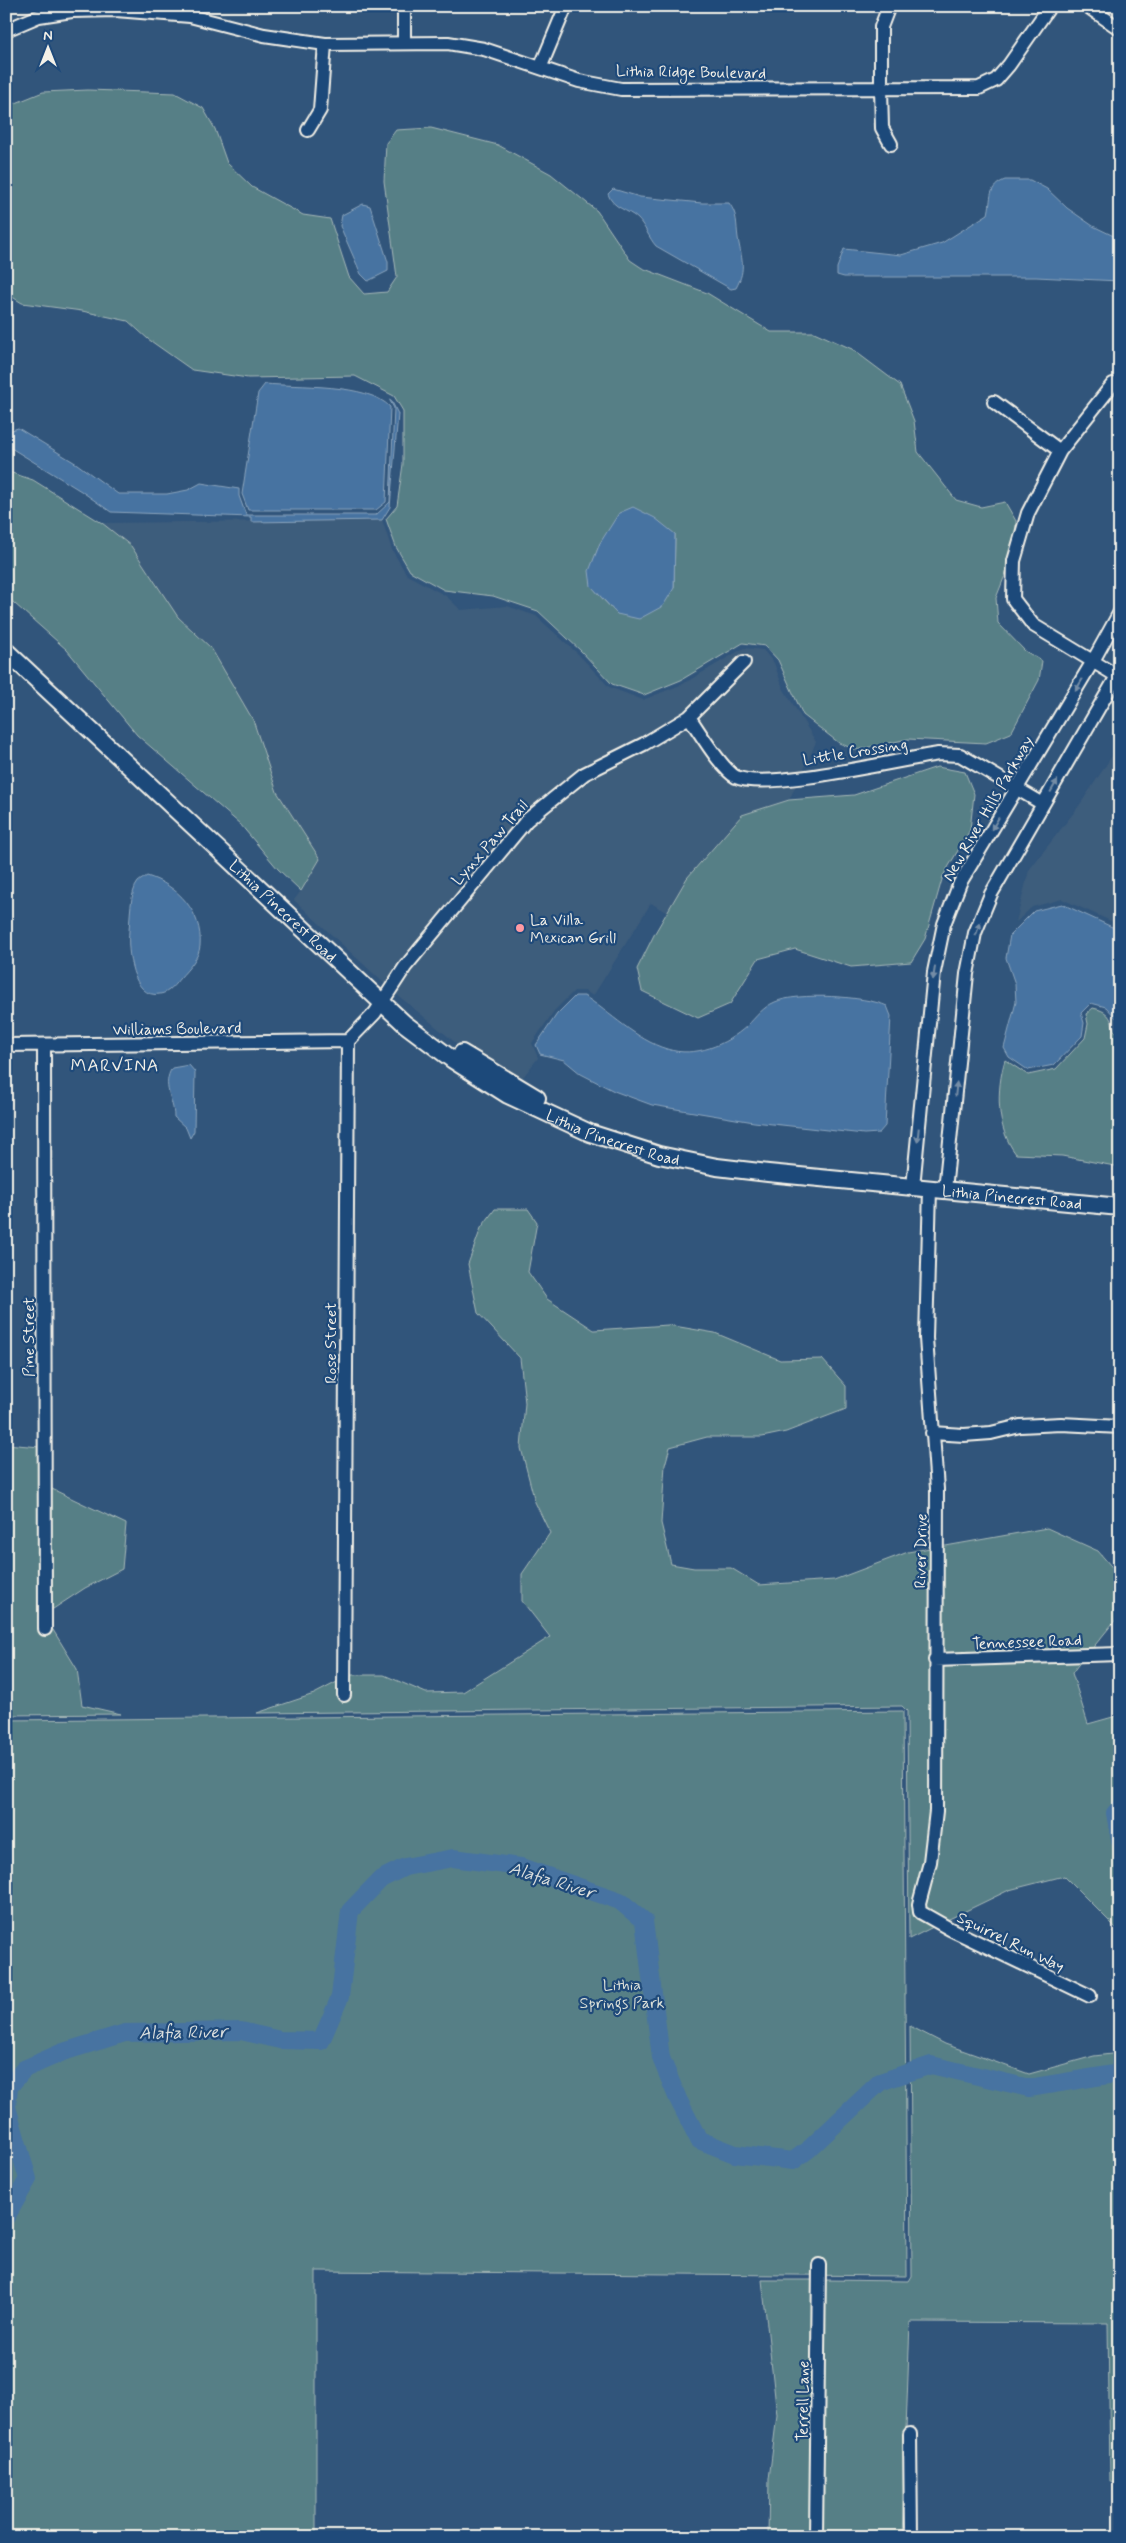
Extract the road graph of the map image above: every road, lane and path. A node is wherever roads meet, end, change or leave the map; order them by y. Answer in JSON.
{"nodes":[{"id":1,"x":404,"y":6,"type":"edge"},
{"id":2,"x":566,"y":6,"type":"edge"},
{"id":3,"x":889,"y":6,"type":"edge"},
{"id":4,"x":1050,"y":6,"type":"edge"},
{"id":5,"x":1087,"y":6,"type":"edge"},
{"id":6,"x":116,"y":8,"type":"edge"},
{"id":7,"x":1120,"y":29,"type":"edge"},
{"id":8,"x":6,"y":30,"type":"edge"},
{"id":9,"x":404,"y":43,"type":"junction"},
{"id":10,"x":325,"y":44,"type":"junction"},
{"id":11,"x":541,"y":66,"type":"junction"},
{"id":12,"x":881,"y":88,"type":"junction"},
{"id":13,"x":308,"y":130,"type":"dead end"},
{"id":14,"x":891,"y":144,"type":"dead end"},
{"id":15,"x":1113,"y":384,"type":"dead end"},
{"id":16,"x":994,"y":402,"type":"dead end"},
{"id":17,"x":1060,"y":451,"type":"junction"},
{"id":18,"x":1120,"y":612,"type":"edge"},
{"id":19,"x":6,"y":651,"type":"edge"},
{"id":20,"x":1093,"y":661,"type":"junction"},
{"id":21,"x":744,"y":662,"type":"dead end"},
{"id":22,"x":1118,"y":673,"type":"edge"},
{"id":23,"x":689,"y":717,"type":"junction"},
{"id":24,"x":1018,"y":787,"type":"junction"},
{"id":25,"x":1043,"y":804,"type":"junction"},
{"id":26,"x":385,"y":999,"type":"junction"},
{"id":27,"x":348,"y":1042,"type":"junction"},
{"id":28,"x":6,"y":1045,"type":"edge"},
{"id":29,"x":44,"y":1046,"type":"junction"},
{"id":30,"x":913,"y":1182,"type":"junction"},
{"id":31,"x":941,"y":1186,"type":"junction"},
{"id":32,"x":1120,"y":1196,"type":"edge"},
{"id":33,"x":1120,"y":1207,"type":"edge"},
{"id":34,"x":1120,"y":1427,"type":"edge"},
{"id":35,"x":932,"y":1433,"type":"junction"},
{"id":36,"x":45,"y":1629,"type":"dead end"},
{"id":37,"x":1120,"y":1654,"type":"edge"},
{"id":38,"x":935,"y":1660,"type":"junction"},
{"id":39,"x":344,"y":1695,"type":"dead end"},
{"id":40,"x":920,"y":1912,"type":"joint"},
{"id":41,"x":1090,"y":1996,"type":"dead end"},
{"id":42,"x":819,"y":2265,"type":"dead end"},
{"id":43,"x":910,"y":2434,"type":"dead end"},
{"id":44,"x":816,"y":2537,"type":"edge"},
{"id":45,"x":911,"y":2537,"type":"edge"}],
"edges":[{"from":1,"to":9,"type":"street"},
{"from":2,"to":11,"type":"street"},
{"from":3,"to":12,"type":"street"},
{"from":4,"to":12,"type":"street","name":"Lithia Ridge Boulevard"},
{"from":5,"to":7,"type":"street"},
{"from":6,"to":8,"type":"street","name":"Lithia Ridge Boulevard"},
{"from":6,"to":10,"type":"street","name":"Lithia Ridge Boulevard"},
{"from":9,"to":10,"type":"street","name":"Lithia Ridge Boulevard"},
{"from":9,"to":11,"type":"street","name":"Lithia Ridge Boulevard"},
{"from":10,"to":13,"type":"street"},
{"from":11,"to":12,"type":"street","name":"Lithia Ridge Boulevard"},
{"from":12,"to":14,"type":"street"},
{"from":15,"to":17,"type":"street"},
{"from":16,"to":17,"type":"street"},
{"from":17,"to":20,"type":"street"},
{"from":18,"to":20,"type":"street","name":"New River Hills Parkway"},
{"from":19,"to":26,"type":"main road","name":"Lithia Pinecrest Road"},
{"from":20,"to":22,"type":"street"},
{"from":20,"to":24,"type":"street","name":"New River Hills Parkway","one_way":true},
{"from":21,"to":23,"type":"street","name":"Lynx Paw Trail"},
{"from":25,"to":22,"type":"street","one_way":true},
{"from":23,"to":24,"type":"street","name":"Little Crossing"},
{"from":23,"to":26,"type":"street","name":"Lynx Paw Trail"},
{"from":24,"to":25,"type":"street","name":"Little Crossing"},
{"from":24,"to":30,"type":"street","name":"New River Hills Parkway","one_way":true},
{"from":31,"to":25,"type":"street","one_way":true},
{"from":26,"to":27,"type":"street"},
{"from":26,"to":30,"type":"main road","name":"Lithia Pinecrest Road"},
{"from":27,"to":29,"type":"street","name":"Williams Boulevard"},
{"from":27,"to":39,"type":"street","name":"Rose Street"},
{"from":28,"to":29,"type":"street","name":"Williams Boulevard"},
{"from":29,"to":36,"type":"street","name":"Pine Street"},
{"from":30,"to":31,"type":"main road","name":"Lithia Pinecrest Road"},
{"from":31,"to":32,"type":"main road","name":"Lithia Pinecrest Road"},
{"from":31,"to":33,"type":"main road","name":"Lithia Pinecrest Road"},
{"from":31,"to":35,"type":"street","name":"River Drive"},
{"from":34,"to":35,"type":"street"},
{"from":35,"to":38,"type":"street","name":"River Drive"},
{"from":37,"to":38,"type":"street","name":"Tennessee Road"},
{"from":38,"to":40,"type":"street","name":"River Drive"},
{"from":40,"to":41,"type":"street","name":"Squirrel Run Way"},
{"from":42,"to":44,"type":"street","name":"Terrell Lane"},
{"from":43,"to":45,"type":"street"}]}
